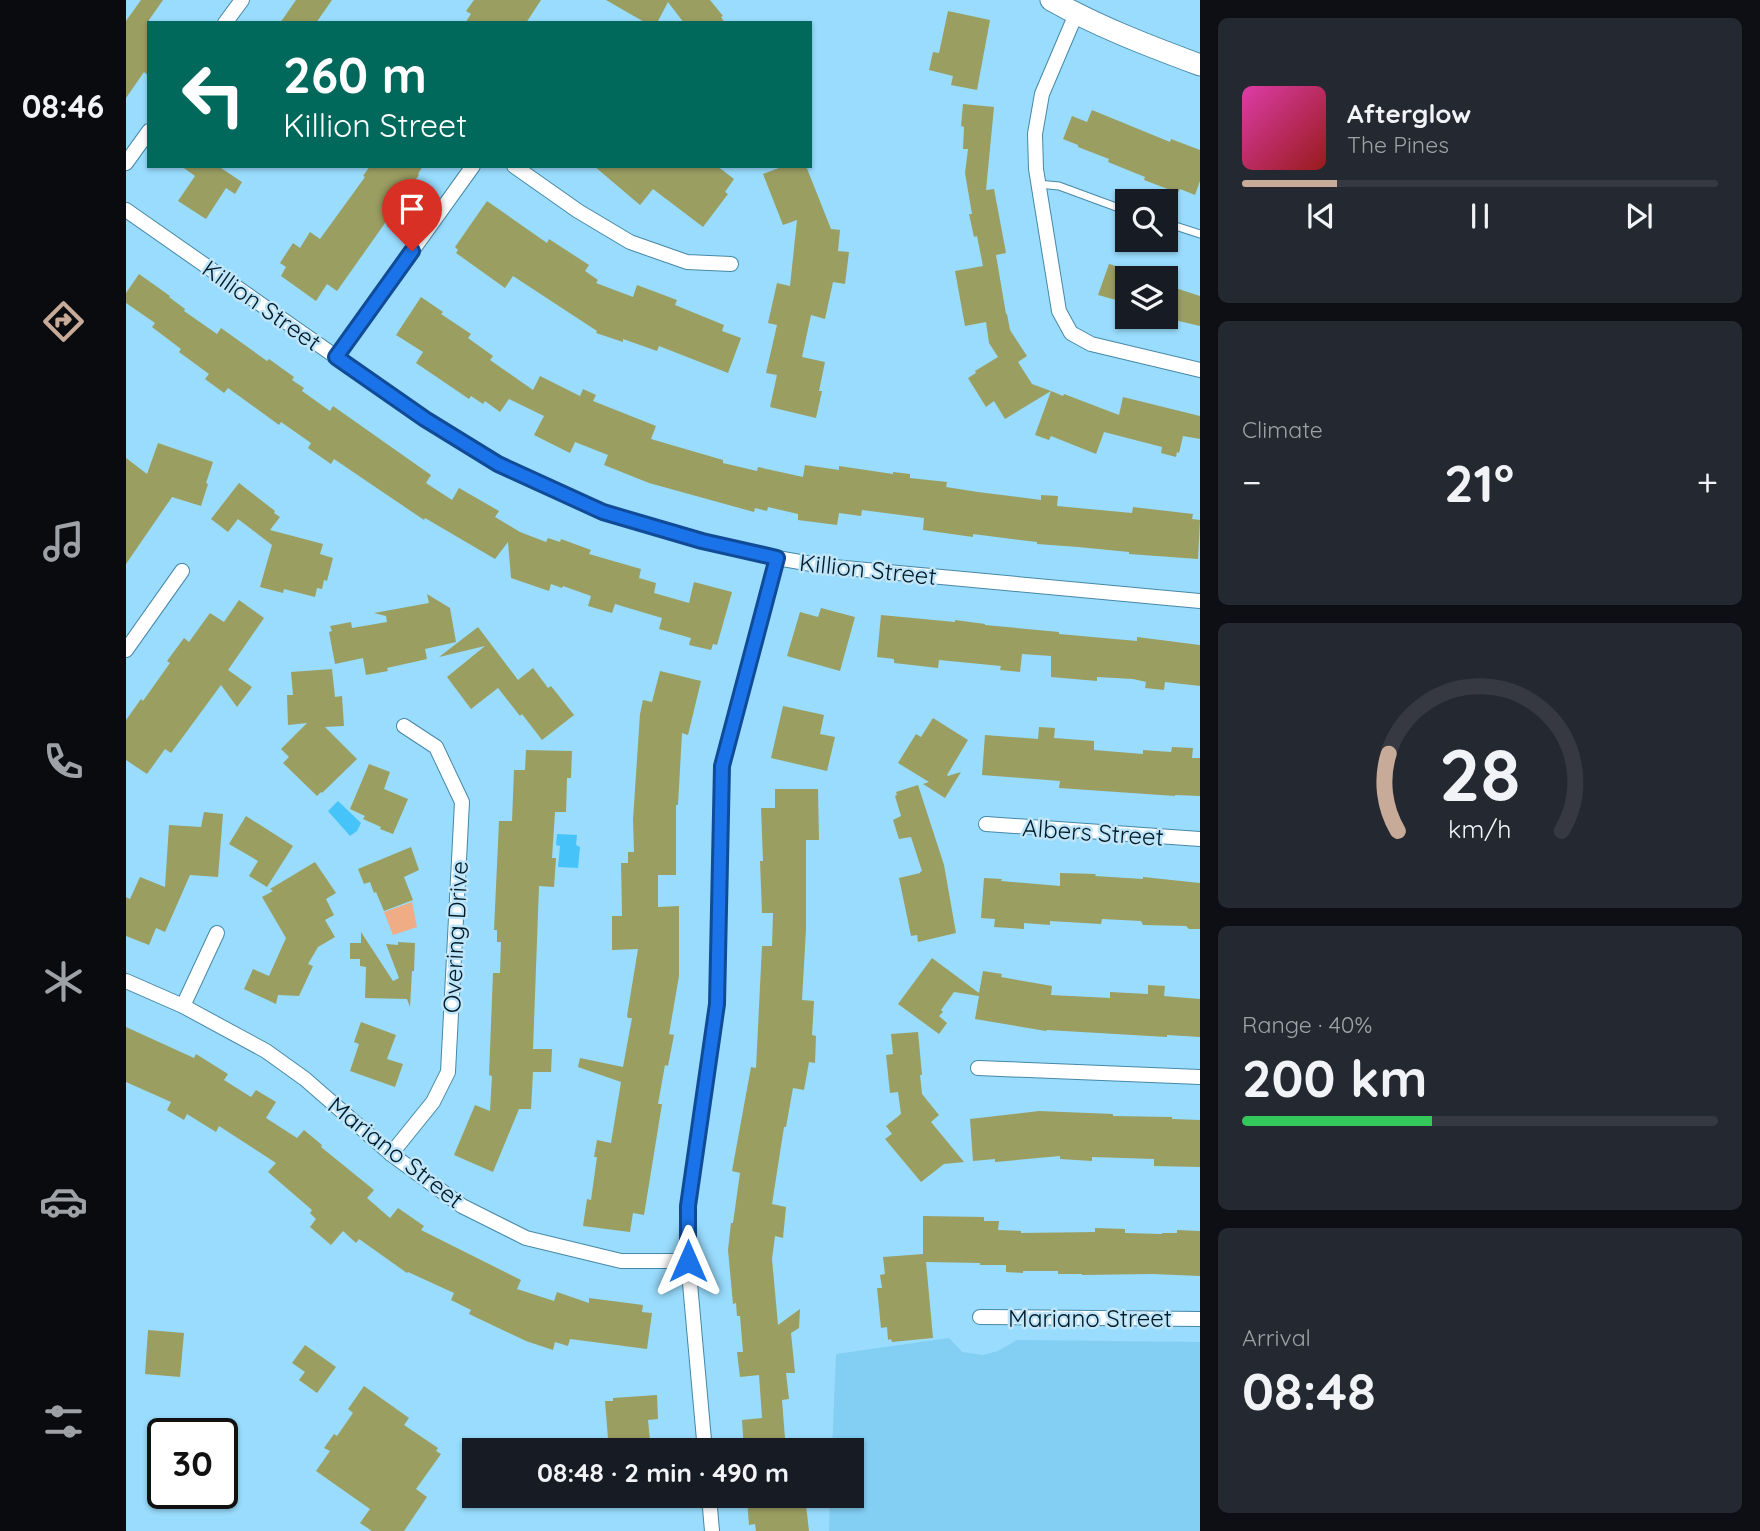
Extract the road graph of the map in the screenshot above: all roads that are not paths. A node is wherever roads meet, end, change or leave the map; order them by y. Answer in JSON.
{"nodes":[{"id":1,"x":242,"y":0,"type":"edge"},
{"id":2,"x":1051,"y":0,"type":"edge"},
{"id":3,"x":1076,"y":14,"type":"junction"},
{"id":4,"x":226,"y":21,"type":"edge"},
{"id":5,"x":1200,"y":65,"type":"edge"},
{"id":6,"x":147,"y":134,"type":"edge"},
{"id":7,"x":126,"y":163,"type":"edge"},
{"id":8,"x":472,"y":168,"type":"edge"},
{"id":9,"x":517,"y":168,"type":"edge"},
{"id":10,"x":1038,"y":184,"type":"junction"},
{"id":11,"x":1115,"y":207,"type":"edge"},
{"id":12,"x":126,"y":210,"type":"edge"},
{"id":13,"x":1178,"y":227,"type":"edge"},
{"id":14,"x":1200,"y":234,"type":"edge"},
{"id":15,"x":731,"y":264,"type":"dead end"},
{"id":16,"x":336,"y":357,"type":"junction"},
{"id":17,"x":1200,"y":370,"type":"edge"},
{"id":18,"x":777,"y":558,"type":"junction"},
{"id":19,"x":182,"y":571,"type":"dead end"},
{"id":20,"x":1200,"y":601,"type":"edge"},
{"id":21,"x":126,"y":650,"type":"edge"},
{"id":22,"x":404,"y":726,"type":"dead end"},
{"id":23,"x":986,"y":824,"type":"dead end"},
{"id":24,"x":1200,"y":839,"type":"edge"},
{"id":25,"x":217,"y":933,"type":"dead end"},
{"id":26,"x":126,"y":981,"type":"edge"},
{"id":27,"x":183,"y":1006,"type":"junction"},
{"id":28,"x":978,"y":1068,"type":"dead end"},
{"id":29,"x":1200,"y":1077,"type":"edge"},
{"id":30,"x":391,"y":1154,"type":"junction"},
{"id":31,"x":688,"y":1261,"type":"junction"},
{"id":32,"x":980,"y":1317,"type":"dead end"},
{"id":33,"x":1200,"y":1319,"type":"edge"},
{"id":34,"x":704,"y":1438,"type":"edge"},
{"id":35,"x":710,"y":1508,"type":"edge"},
{"id":36,"x":712,"y":1531,"type":"edge"}],
"edges":[{"from":1,"to":4,"type":"street"},
{"from":2,"to":3,"type":"street"},
{"from":3,"to":5,"type":"street"},
{"from":3,"to":10,"type":"street"},
{"from":6,"to":7,"type":"street"},
{"from":8,"to":16,"type":"street"},
{"from":9,"to":15,"type":"street"},
{"from":10,"to":11,"type":"lane"},
{"from":10,"to":17,"type":"street"},
{"from":12,"to":16,"type":"street","name":"Killion Street"},
{"from":13,"to":14,"type":"lane"},
{"from":16,"to":18,"type":"street","name":"Killion Street"},
{"from":18,"to":20,"type":"street","name":"Killion Street"},
{"from":18,"to":31,"type":"street"},
{"from":19,"to":21,"type":"street"},
{"from":22,"to":30,"type":"street","name":"Overing Drive"},
{"from":23,"to":24,"type":"street","name":"Albers Street"},
{"from":25,"to":27,"type":"street"},
{"from":26,"to":27,"type":"street","name":"Mariano Street"},
{"from":27,"to":30,"type":"street","name":"Mariano Street"},
{"from":28,"to":29,"type":"street"},
{"from":30,"to":31,"type":"street","name":"Mariano Street"},
{"from":31,"to":34,"type":"street"},
{"from":32,"to":33,"type":"street","name":"Mariano Street"},
{"from":35,"to":36,"type":"street"}]}
